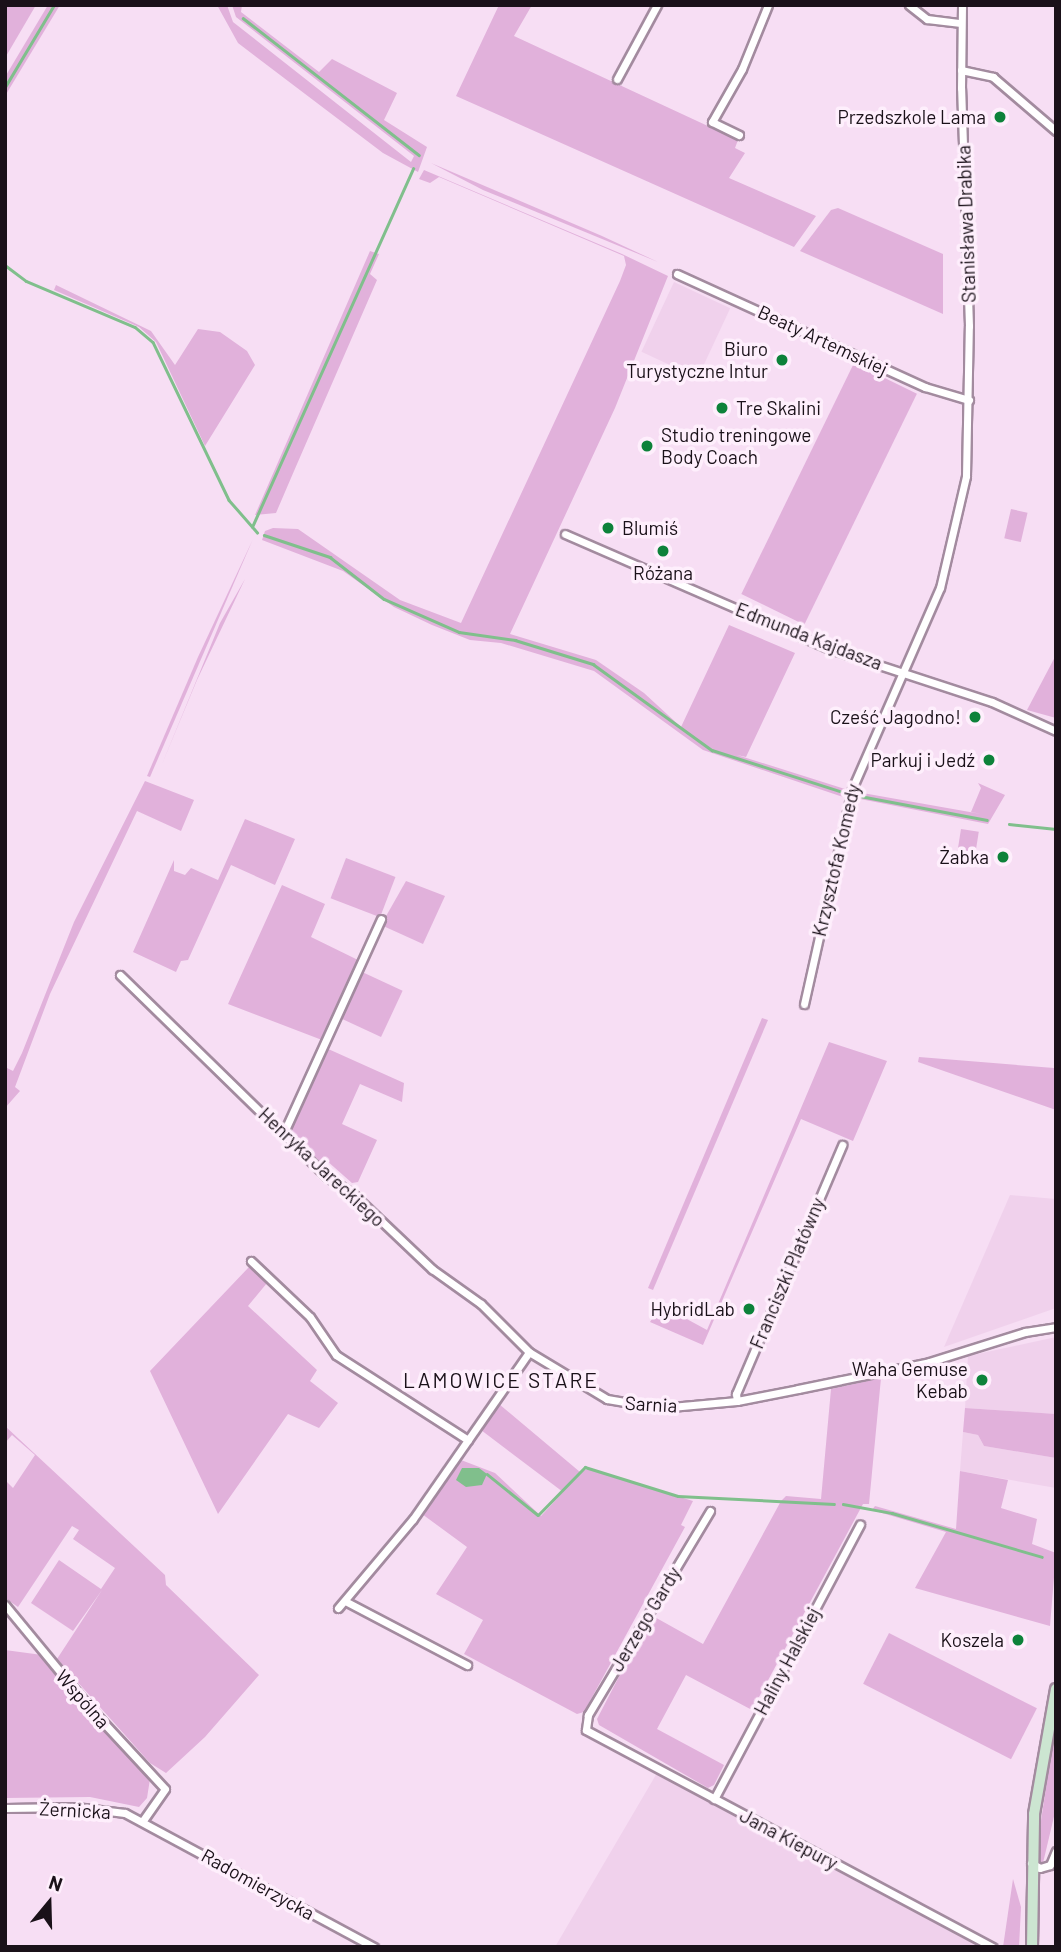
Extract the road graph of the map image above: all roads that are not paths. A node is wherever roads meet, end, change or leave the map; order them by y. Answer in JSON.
{"nodes":[{"id":1,"x":657,"y":5,"type":"edge"},
{"id":2,"x":768,"y":5,"type":"edge"},
{"id":3,"x":909,"y":5,"type":"edge"},
{"id":4,"x":962,"y":5,"type":"edge"},
{"id":5,"x":961,"y":23,"type":"junction"},
{"id":6,"x":961,"y":70,"type":"junction"},
{"id":7,"x":617,"y":79,"type":"dead end"},
{"id":8,"x":1056,"y":131,"type":"edge"},
{"id":9,"x":739,"y":135,"type":"dead end"},
{"id":10,"x":677,"y":274,"type":"dead end"},
{"id":11,"x":969,"y":400,"type":"junction"},
{"id":12,"x":565,"y":534,"type":"dead end"},
{"id":13,"x":904,"y":672,"type":"junction"},
{"id":14,"x":1056,"y":731,"type":"edge"},
{"id":15,"x":380,"y":919,"type":"dead end"},
{"id":16,"x":120,"y":975,"type":"dead end"},
{"id":17,"x":804,"y":1004,"type":"dead end"},
{"id":18,"x":284,"y":1132,"type":"junction"},
{"id":19,"x":842,"y":1145,"type":"dead end"},
{"id":20,"x":251,"y":1261,"type":"dead end"},
{"id":21,"x":1056,"y":1327,"type":"edge"},
{"id":22,"x":528,"y":1352,"type":"junction"},
{"id":23,"x":737,"y":1401,"type":"junction"},
{"id":24,"x":468,"y":1440,"type":"junction"},
{"id":25,"x":710,"y":1511,"type":"dead end"},
{"id":26,"x":860,"y":1524,"type":"dead end"},
{"id":27,"x":345,"y":1601,"type":"junction"},
{"id":28,"x":5,"y":1605,"type":"edge"},
{"id":29,"x":338,"y":1608,"type":"dead end"},
{"id":30,"x":467,"y":1665,"type":"dead end"},
{"id":31,"x":1056,"y":1689,"type":"edge"},
{"id":32,"x":586,"y":1730,"type":"joint"},
{"id":33,"x":714,"y":1799,"type":"junction"},
{"id":34,"x":5,"y":1808,"type":"edge"},
{"id":35,"x":143,"y":1820,"type":"junction"},
{"id":36,"x":1056,"y":1851,"type":"edge"},
{"id":37,"x":1031,"y":1862,"type":"junction"},
{"id":38,"x":374,"y":1947,"type":"edge"},
{"id":39,"x":993,"y":1947,"type":"edge"},
{"id":40,"x":1032,"y":1947,"type":"edge"}],
"edges":[{"from":1,"to":7,"type":"street"},
{"from":2,"to":9,"type":"street"},
{"from":3,"to":5,"type":"street"},
{"from":4,"to":5,"type":"street","name":"Stanisława Drabika"},
{"from":5,"to":6,"type":"street","name":"Stanisława Drabika"},
{"from":6,"to":8,"type":"street"},
{"from":6,"to":11,"type":"street","name":"Stanisława Drabika"},
{"from":10,"to":11,"type":"street","name":"Beaty Artemskiej"},
{"from":11,"to":13,"type":"street","name":"Krzysztofa Komedy"},
{"from":12,"to":13,"type":"street","name":"Edmunda Kajdasza"},
{"from":13,"to":14,"type":"street","name":"Edmunda Kajdasza"},
{"from":13,"to":17,"type":"street","name":"Krzysztofa Komedy"},
{"from":15,"to":18,"type":"street"},
{"from":16,"to":18,"type":"street","name":"Henryka Jareckiego"},
{"from":18,"to":22,"type":"street","name":"Henryka Jareckiego"},
{"from":19,"to":23,"type":"street","name":"Franciszki Platówny"},
{"from":20,"to":24,"type":"street"},
{"from":21,"to":23,"type":"street","name":"Sarnia"},
{"from":22,"to":23,"type":"street","name":"Sarnia"},
{"from":22,"to":24,"type":"street"},
{"from":24,"to":27,"type":"street"},
{"from":25,"to":32,"type":"street","name":"Jerzego Gardy"},
{"from":26,"to":33,"type":"street","name":"Haliny Halskiej"},
{"from":27,"to":29,"type":"street"},
{"from":27,"to":30,"type":"street"},
{"from":28,"to":35,"type":"street","name":"Wspólna"},
{"from":31,"to":37,"type":"main road"},
{"from":32,"to":33,"type":"street","name":"Jana Kiepury"},
{"from":33,"to":39,"type":"street","name":"Jana Kiepury"},
{"from":34,"to":35,"type":"street","name":"Żernicka"},
{"from":35,"to":38,"type":"street","name":"Radomierzycka"},
{"from":36,"to":37,"type":"street"},
{"from":37,"to":40,"type":"main road"}]}
